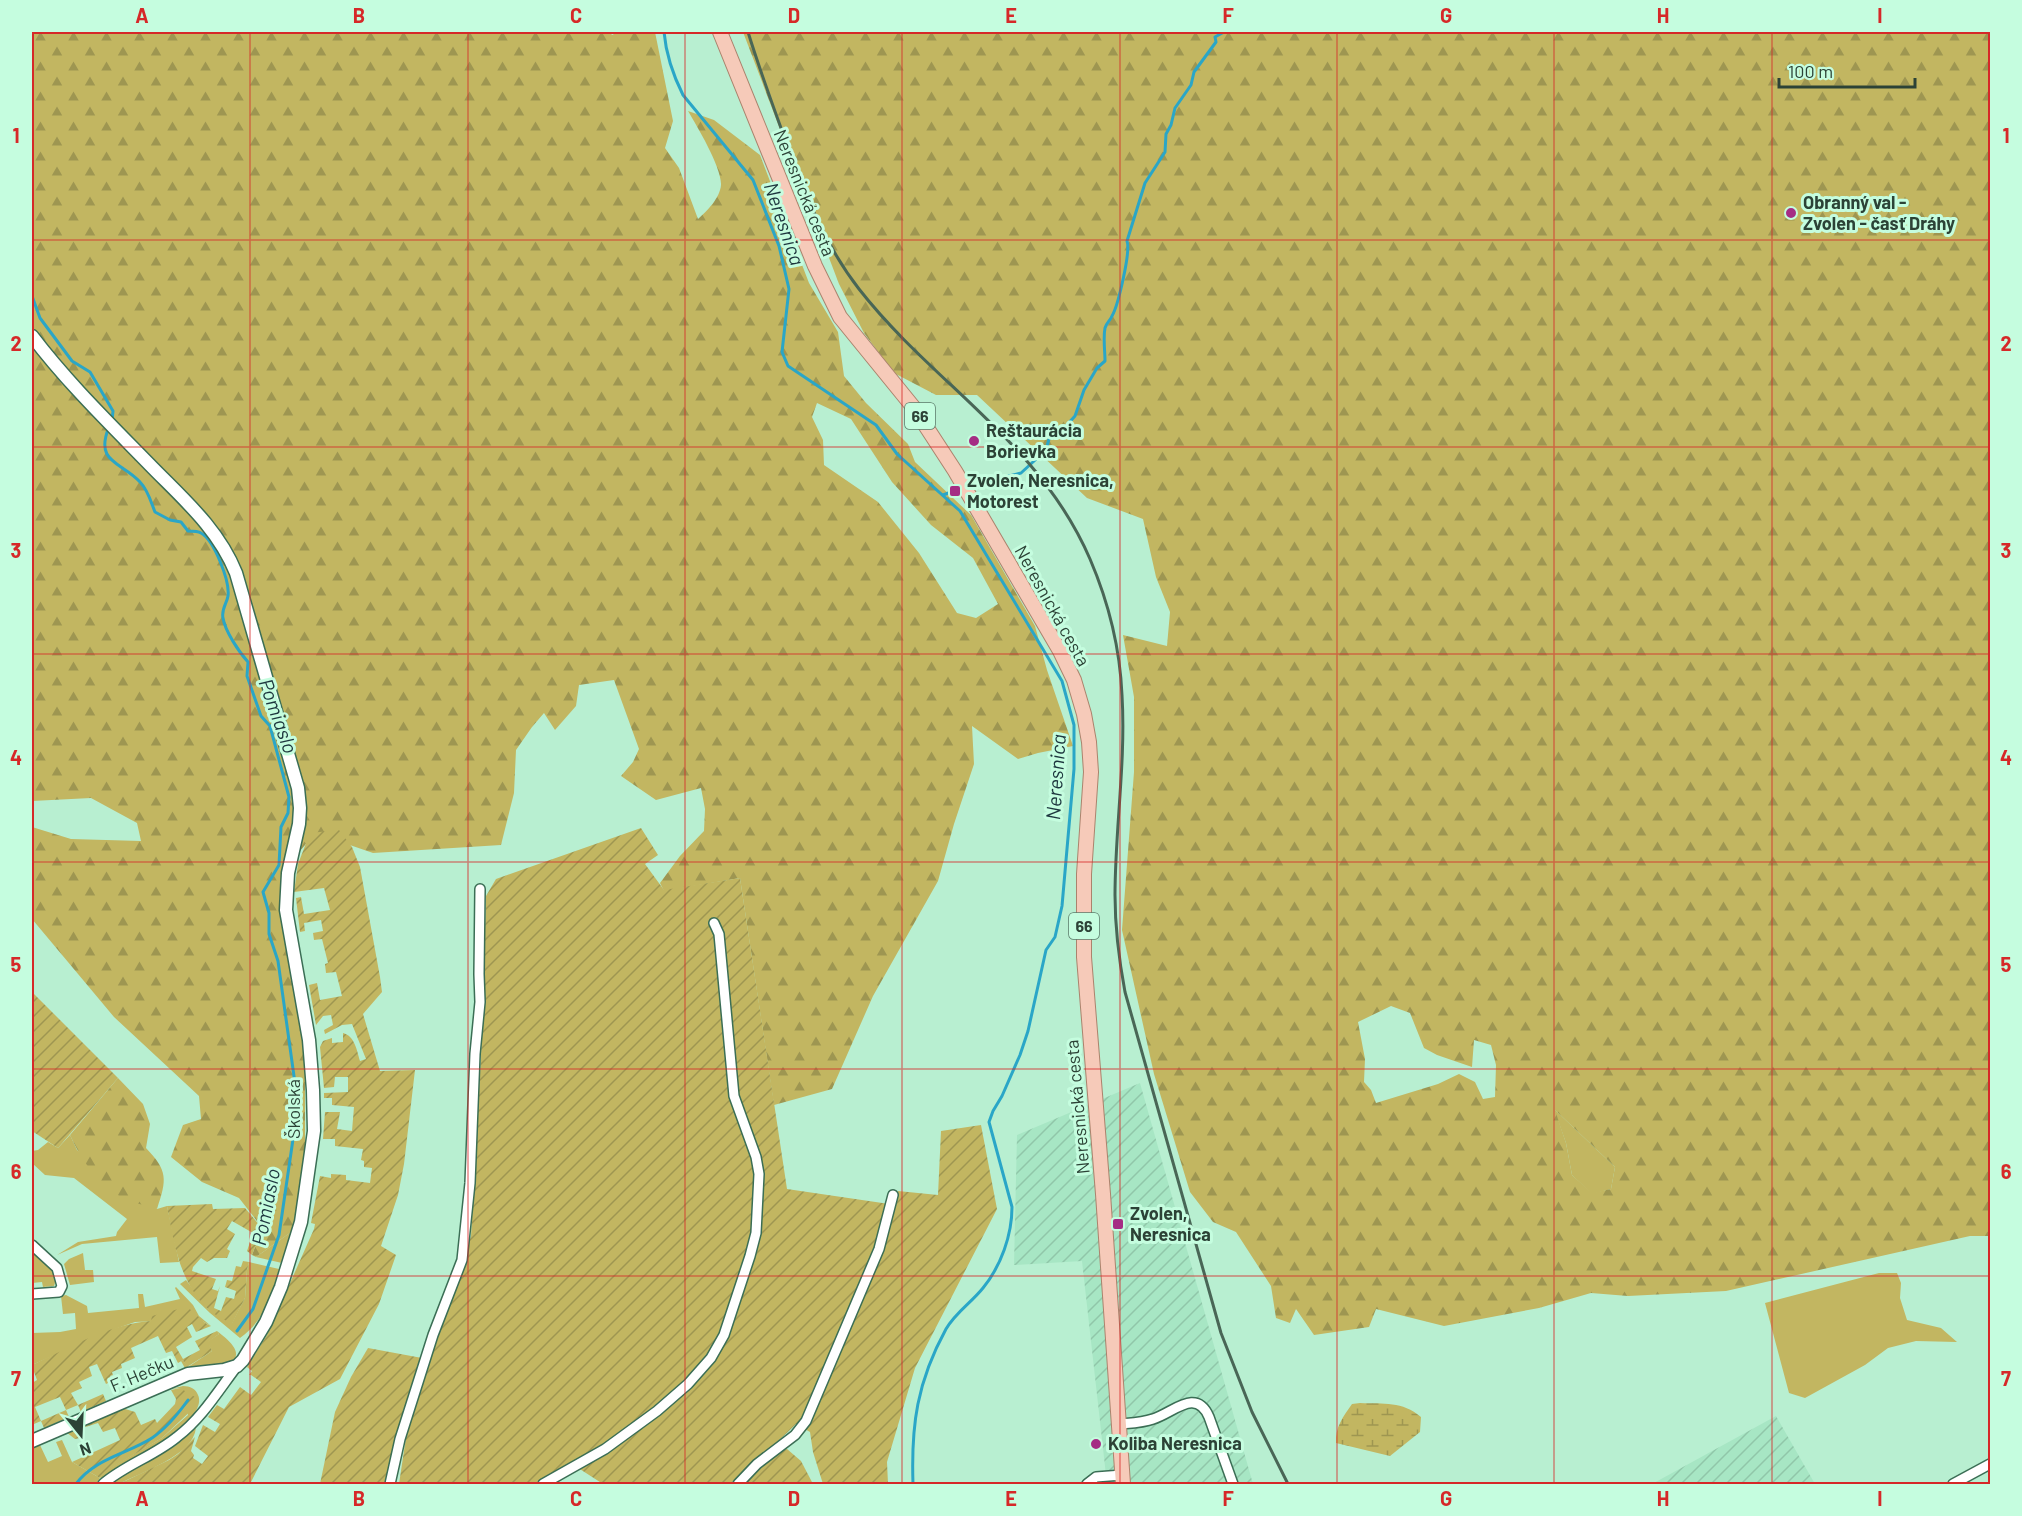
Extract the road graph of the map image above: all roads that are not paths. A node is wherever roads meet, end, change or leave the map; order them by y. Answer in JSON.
{"nodes":[{"id":1,"x":720,"y":32,"type":"edge"},
{"id":2,"x":32,"y":336,"type":"edge"},
{"id":3,"x":480,"y":889,"type":"dead end"},
{"id":4,"x":714,"y":923,"type":"dead end"},
{"id":5,"x":893,"y":1195,"type":"dead end"},
{"id":6,"x":32,"y":1245,"type":"edge"},
{"id":7,"x":32,"y":1294,"type":"edge"},
{"id":8,"x":237,"y":1366,"type":"junction"},
{"id":9,"x":1119,"y":1424,"type":"junction"},
{"id":10,"x":32,"y":1441,"type":"edge"},
{"id":11,"x":1990,"y":1464,"type":"edge"},
{"id":12,"x":1122,"y":1480,"type":"edge"},
{"id":13,"x":103,"y":1485,"type":"edge"},
{"id":14,"x":390,"y":1485,"type":"edge"},
{"id":15,"x":543,"y":1485,"type":"edge"},
{"id":16,"x":738,"y":1485,"type":"edge"},
{"id":17,"x":1087,"y":1485,"type":"edge"},
{"id":18,"x":1233,"y":1485,"type":"edge"},
{"id":19,"x":1953,"y":1485,"type":"edge"}],
"edges":[{"from":1,"to":9,"type":"main road","name":"Neresnická cesta","number":"66"},
{"from":2,"to":8,"type":"street","name":"Školská"},
{"from":3,"to":14,"type":"street"},
{"from":4,"to":15,"type":"street"},
{"from":5,"to":16,"type":"street"},
{"from":6,"to":7,"type":"street"},
{"from":8,"to":10,"type":"street","name":"F. Hečku"},
{"from":8,"to":13,"type":"street","name":"Školská"},
{"from":9,"to":12,"type":"main road","name":"Neresnická cesta","number":"66"},
{"from":9,"to":18,"type":"street"},
{"from":11,"to":19,"type":"street"},
{"from":12,"to":17,"type":"street"}]}
